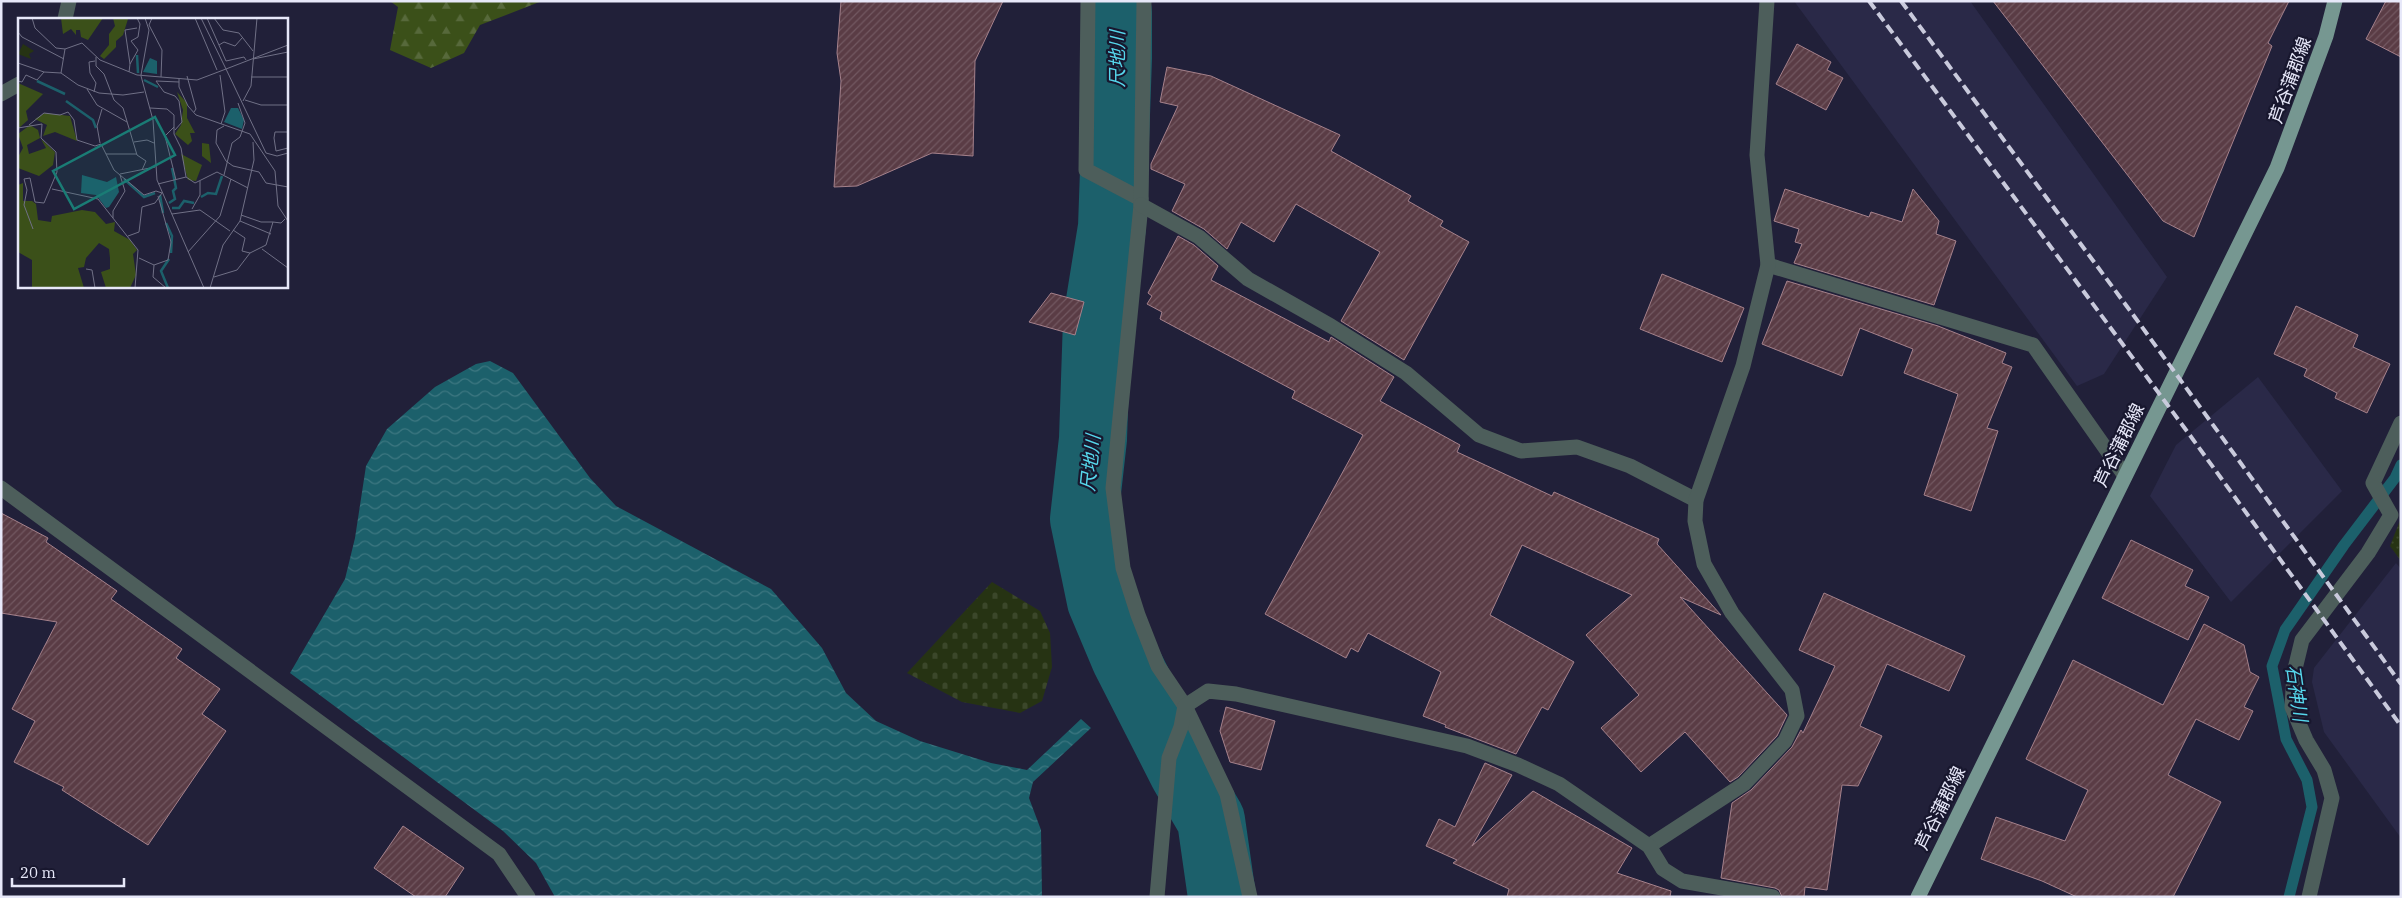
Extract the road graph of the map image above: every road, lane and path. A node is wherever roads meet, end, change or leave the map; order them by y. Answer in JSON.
{"nodes":[{"id":1,"x":69,"y":1,"type":"edge"},
{"id":2,"x":1088,"y":1,"type":"edge"},
{"id":3,"x":1144,"y":1,"type":"edge"},
{"id":4,"x":1767,"y":1,"type":"edge"},
{"id":5,"x":2335,"y":1,"type":"edge"},
{"id":6,"x":65,"y":18,"type":"edge"},
{"id":7,"x":18,"y":85,"type":"edge"},
{"id":8,"x":1,"y":94,"type":"edge"},
{"id":9,"x":1137,"y":199,"type":"junction"},
{"id":10,"x":1768,"y":265,"type":"junction"},
{"id":11,"x":2401,"y":424,"type":"edge"},
{"id":12,"x":2125,"y":476,"type":"junction"},
{"id":13,"x":1,"y":488,"type":"edge"},
{"id":14,"x":1696,"y":500,"type":"junction"},
{"id":15,"x":1185,"y":706,"type":"junction"},
{"id":16,"x":1648,"y":846,"type":"junction"},
{"id":17,"x":528,"y":897,"type":"edge"},
{"id":18,"x":1156,"y":897,"type":"edge"},
{"id":19,"x":1250,"y":897,"type":"edge"},
{"id":20,"x":1773,"y":897,"type":"edge"},
{"id":21,"x":1918,"y":897,"type":"edge"},
{"id":22,"x":2309,"y":897,"type":"edge"}],
"edges":[{"from":1,"to":6,"type":"street"},
{"from":2,"to":9,"type":"street"},
{"from":3,"to":9,"type":"street"},
{"from":4,"to":10,"type":"street"},
{"from":5,"to":12,"type":"main road","name":"芦谷蒲郡線"},
{"from":7,"to":8,"type":"street"},
{"from":9,"to":14,"type":"street"},
{"from":9,"to":15,"type":"street"},
{"from":10,"to":12,"type":"street"},
{"from":10,"to":14,"type":"street"},
{"from":11,"to":22,"type":"street"},
{"from":12,"to":21,"type":"main road","name":"芦谷蒲郡線"},
{"from":13,"to":17,"type":"street"},
{"from":14,"to":16,"type":"street"},
{"from":15,"to":16,"type":"street"},
{"from":15,"to":18,"type":"street"},
{"from":15,"to":19,"type":"street"},
{"from":16,"to":20,"type":"street"}]}
